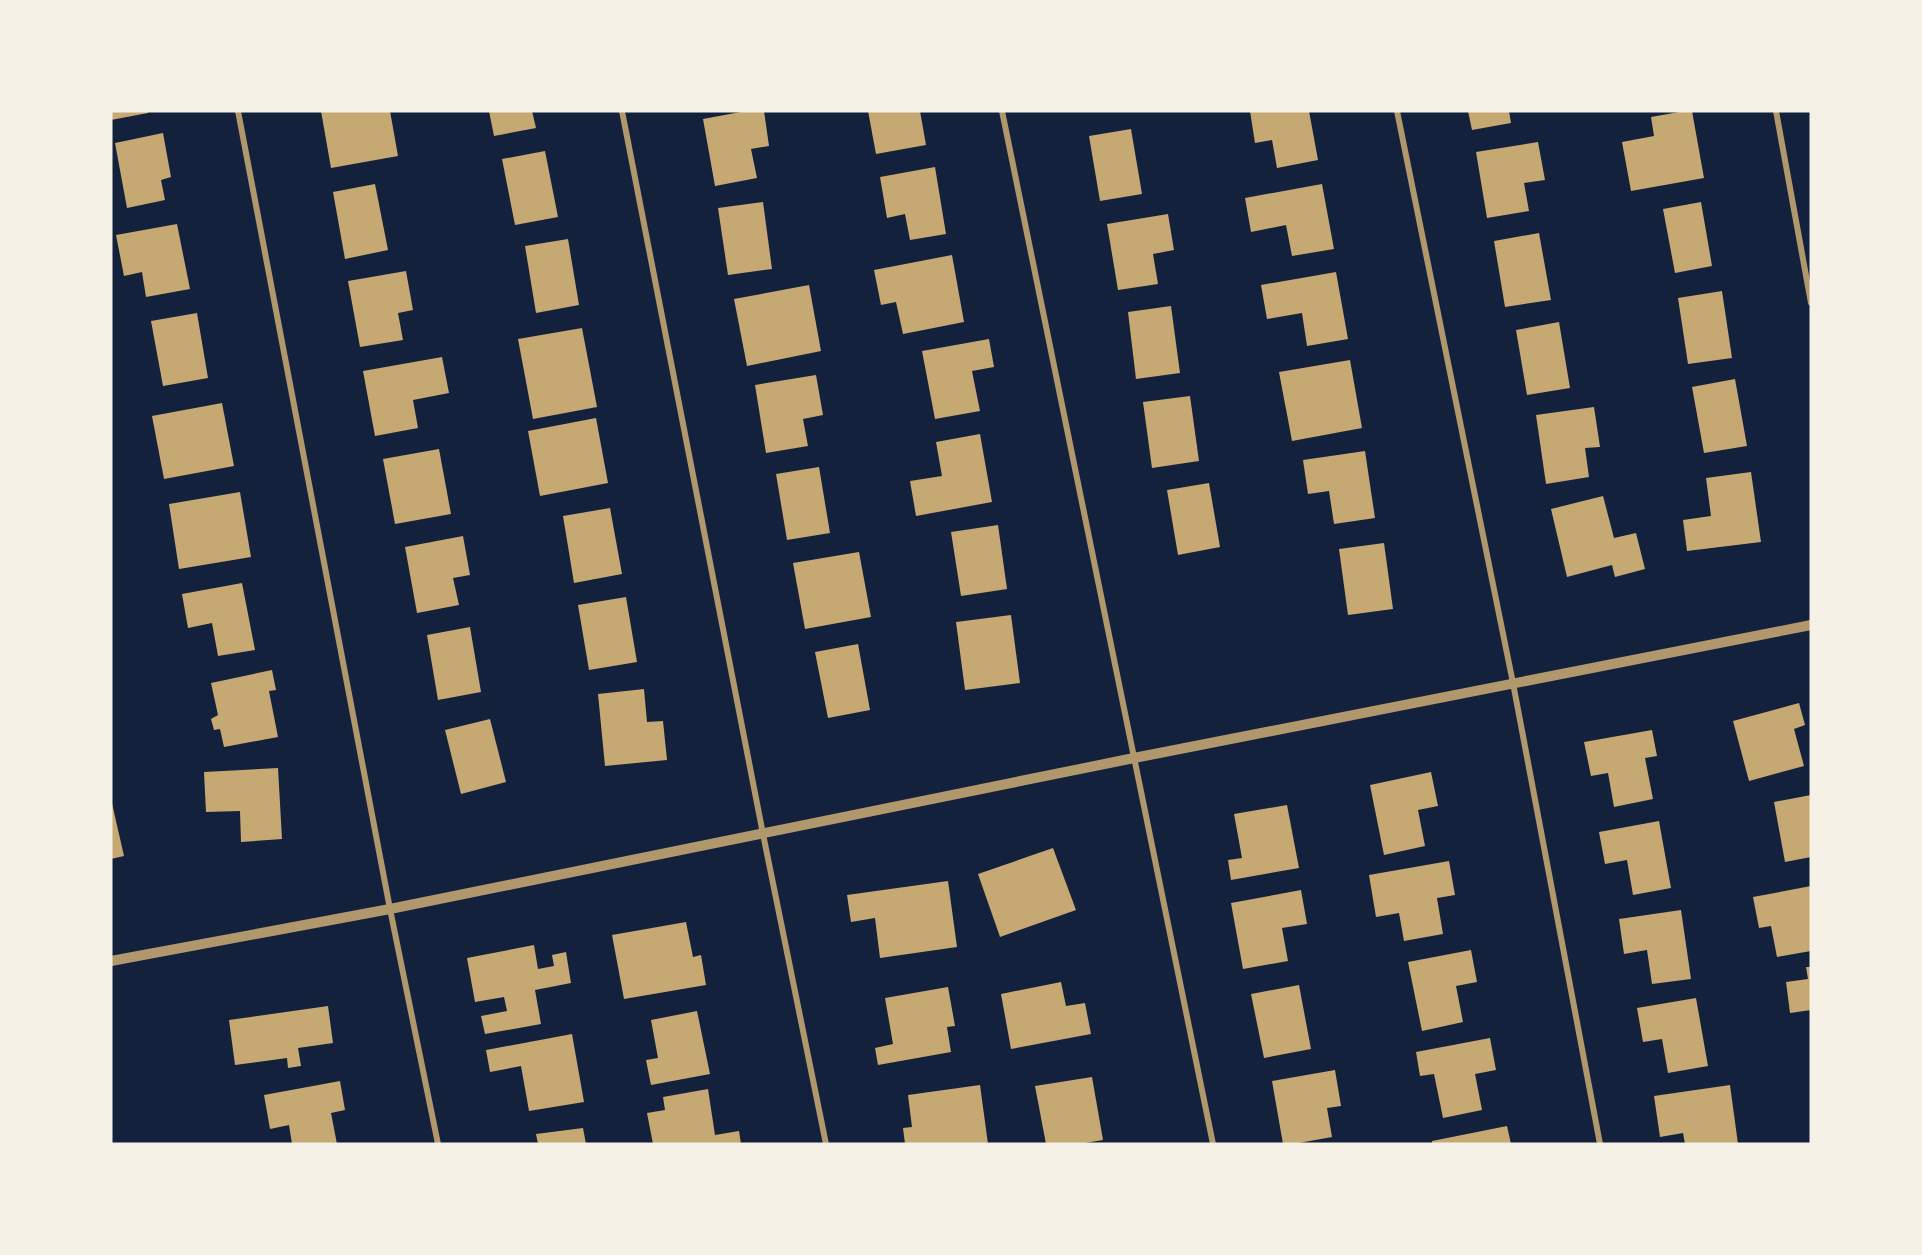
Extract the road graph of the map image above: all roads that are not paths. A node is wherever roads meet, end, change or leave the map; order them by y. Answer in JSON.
{"nodes":[{"id":1,"x":238,"y":111,"type":"edge"},
{"id":2,"x":622,"y":111,"type":"edge"},
{"id":3,"x":1002,"y":111,"type":"edge"},
{"id":4,"x":1397,"y":111,"type":"edge"},
{"id":5,"x":1776,"y":111,"type":"edge"},
{"id":6,"x":1811,"y":303,"type":"edge"},
{"id":7,"x":1811,"y":625,"type":"edge"},
{"id":8,"x":1513,"y":683,"type":"junction"},
{"id":9,"x":1134,"y":758,"type":"junction"},
{"id":10,"x":763,"y":834,"type":"junction"},
{"id":11,"x":390,"y":909,"type":"junction"},
{"id":12,"x":111,"y":961,"type":"edge"},
{"id":13,"x":438,"y":1144,"type":"edge"},
{"id":14,"x":826,"y":1144,"type":"edge"},
{"id":15,"x":1213,"y":1144,"type":"edge"},
{"id":16,"x":1600,"y":1144,"type":"edge"}],
"edges":[{"from":1,"to":11,"type":"street"},
{"from":2,"to":10,"type":"street"},
{"from":3,"to":9,"type":"street"},
{"from":4,"to":8,"type":"street"},
{"from":5,"to":6,"type":"street"},
{"from":7,"to":8,"type":"street"},
{"from":8,"to":9,"type":"street"},
{"from":8,"to":16,"type":"street"},
{"from":9,"to":10,"type":"street"},
{"from":9,"to":15,"type":"street"},
{"from":10,"to":11,"type":"street"},
{"from":10,"to":14,"type":"street"},
{"from":11,"to":12,"type":"street"},
{"from":11,"to":13,"type":"street"}]}
